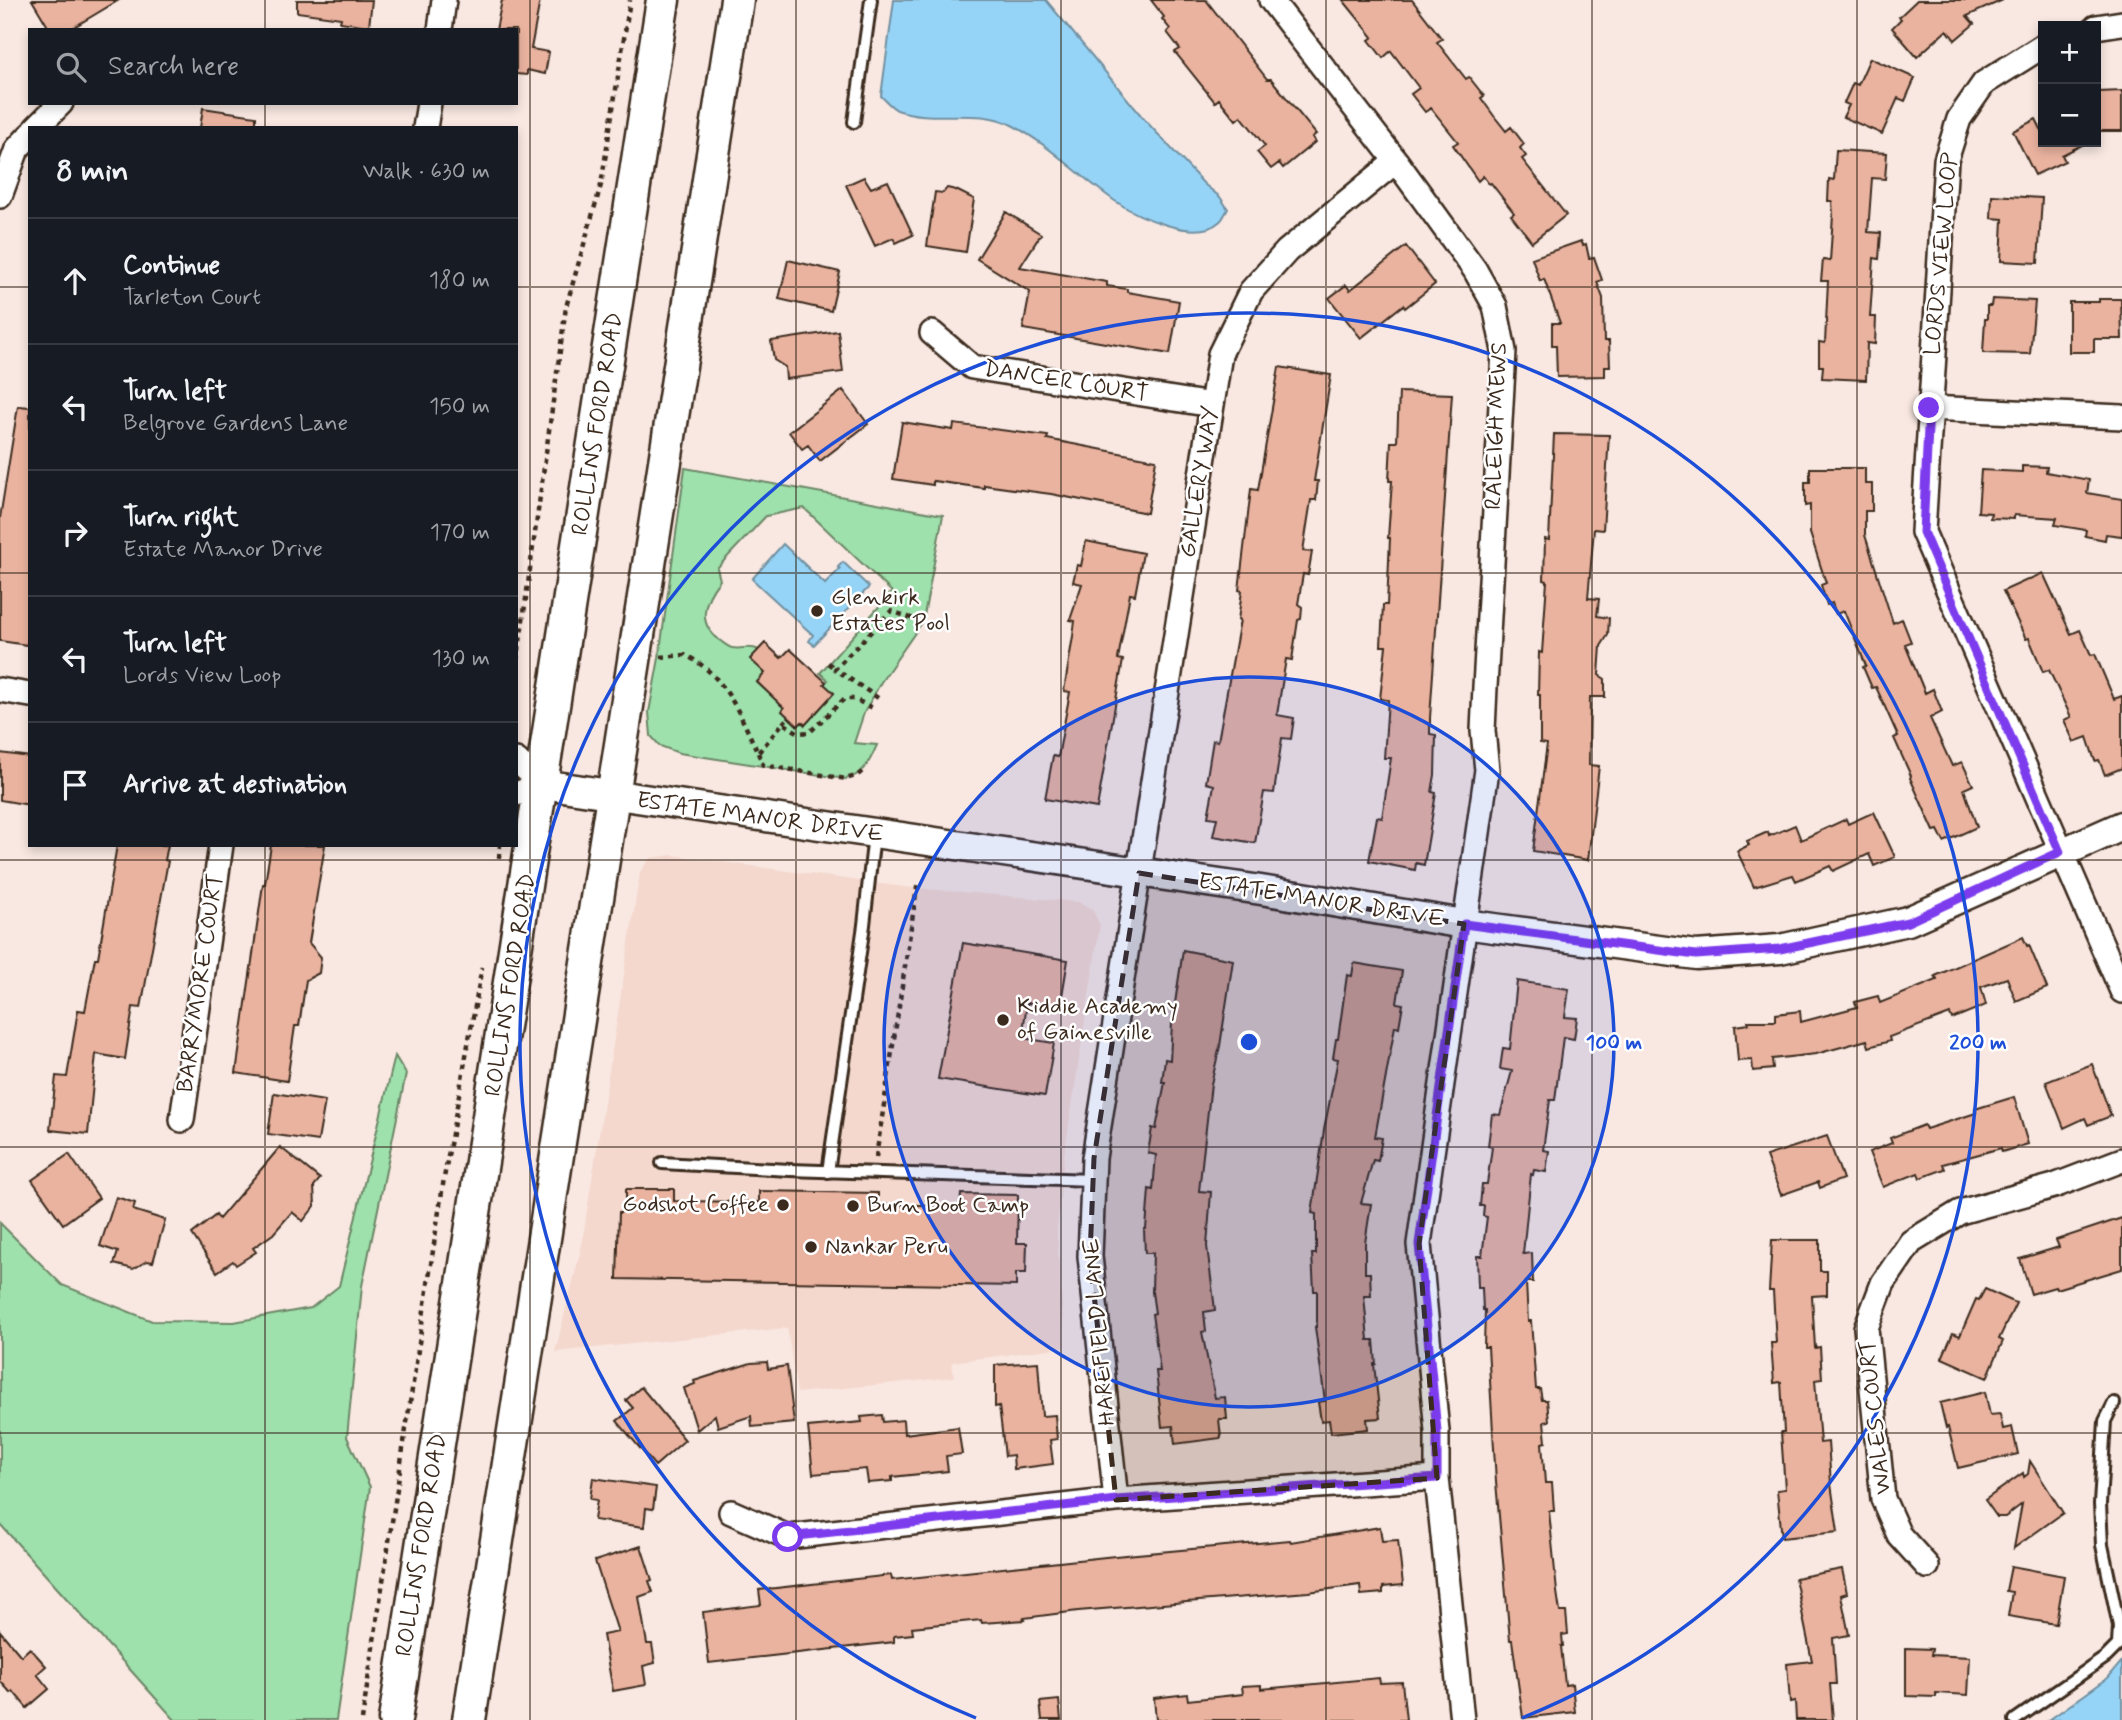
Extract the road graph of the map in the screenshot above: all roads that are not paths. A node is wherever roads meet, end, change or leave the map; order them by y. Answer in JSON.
{"nodes":[{"id":1,"x":444,"y":0,"type":"edge"},
{"id":2,"x":663,"y":0,"type":"edge"},
{"id":3,"x":737,"y":0,"type":"edge"},
{"id":4,"x":871,"y":0,"type":"edge"},
{"id":5,"x":1271,"y":0,"type":"edge"},
{"id":6,"x":2122,"y":23,"type":"edge"},
{"id":7,"x":2101,"y":26,"type":"edge"},
{"id":8,"x":440,"y":28,"type":"edge"},
{"id":9,"x":2038,"y":49,"type":"edge"},
{"id":10,"x":59,"y":105,"type":"edge"},
{"id":11,"x":429,"y":105,"type":"edge"},
{"id":12,"x":854,"y":122,"type":"dead end"},
{"id":13,"x":38,"y":126,"type":"edge"},
{"id":14,"x":425,"y":126,"type":"edge"},
{"id":15,"x":28,"y":137,"type":"edge"},
{"id":16,"x":1396,"y":161,"type":"junction"},
{"id":17,"x":0,"y":196,"type":"edge"},
{"id":18,"x":932,"y":333,"type":"dead end"},
{"id":19,"x":1212,"y":405,"type":"junction"},
{"id":20,"x":1929,"y":408,"type":"junction"},
{"id":21,"x":2122,"y":417,"type":"edge"},
{"id":22,"x":0,"y":690,"type":"edge"},
{"id":23,"x":28,"y":695,"type":"edge"},
{"id":24,"x":518,"y":764,"type":"edge"},
{"id":25,"x":529,"y":789,"type":"edge"},
{"id":26,"x":613,"y":796,"type":"junction"},
{"id":27,"x":2122,"y":826,"type":"edge"},
{"id":28,"x":874,"y":834,"type":"junction"},
{"id":29,"x":221,"y":847,"type":"edge"},
{"id":30,"x":2060,"y":852,"type":"junction"},
{"id":31,"x":1139,"y":873,"type":"junction"},
{"id":32,"x":1464,"y":924,"type":"junction"},
{"id":33,"x":2122,"y":991,"type":"edge"},
{"id":34,"x":182,"y":1120,"type":"dead end"},
{"id":35,"x":2122,"y":1160,"type":"edge"},
{"id":36,"x":662,"y":1163,"type":"dead end"},
{"id":37,"x":828,"y":1172,"type":"junction"},
{"id":38,"x":1093,"y":1180,"type":"junction"},
{"id":39,"x":2114,"y":1403,"type":"dead end"},
{"id":40,"x":1437,"y":1478,"type":"junction"},
{"id":41,"x":1116,"y":1500,"type":"junction"},
{"id":42,"x":731,"y":1512,"type":"dead end"},
{"id":43,"x":1927,"y":1566,"type":"dead end"},
{"id":44,"x":395,"y":1720,"type":"edge"},
{"id":45,"x":469,"y":1720,"type":"edge"},
{"id":46,"x":1462,"y":1720,"type":"edge"},
{"id":47,"x":2015,"y":1720,"type":"edge"}],
"edges":[{"from":1,"to":8,"type":"street"},
{"from":2,"to":25,"type":"main road","name":"ROLLINS FORD ROAD"},
{"from":3,"to":26,"type":"main road"},
{"from":4,"to":12,"type":"lane"},
{"from":5,"to":16,"type":"street","name":"RALEIGH MEWS"},
{"from":6,"to":7,"type":"street"},
{"from":9,"to":20,"type":"street","name":"LORDS VIEW LOOP"},
{"from":10,"to":13,"type":"street"},
{"from":11,"to":14,"type":"street"},
{"from":15,"to":17,"type":"street"},
{"from":16,"to":19,"type":"street","name":"GALLERY WAY"},
{"from":16,"to":32,"type":"street","name":"RALEIGH MEWS"},
{"from":18,"to":19,"type":"street","name":"DANCER COURT"},
{"from":19,"to":31,"type":"street","name":"GALLERY WAY"},
{"from":20,"to":21,"type":"street"},
{"from":20,"to":30,"type":"street","name":"LORDS VIEW LOOP"},
{"from":22,"to":23,"type":"street"},
{"from":24,"to":25,"type":"street"},
{"from":25,"to":26,"type":"street","name":"ESTATE MANOR DRIVE"},
{"from":25,"to":44,"type":"main road","name":"ROLLINS FORD ROAD"},
{"from":26,"to":28,"type":"street","name":"ESTATE MANOR DRIVE"},
{"from":26,"to":45,"type":"main road"},
{"from":27,"to":30,"type":"street","name":"ESTATE MANOR DRIVE"},
{"from":28,"to":31,"type":"street","name":"ESTATE MANOR DRIVE"},
{"from":28,"to":37,"type":"lane"},
{"from":29,"to":34,"type":"street","name":"BARRYMORE COURT"},
{"from":30,"to":32,"type":"street","name":"ESTATE MANOR DRIVE"},
{"from":30,"to":33,"type":"street","name":"LORDS VIEW LOOP"},
{"from":31,"to":32,"type":"street","name":"ESTATE MANOR DRIVE"},
{"from":31,"to":38,"type":"street","name":"HAREFIELD LANE"},
{"from":32,"to":40,"type":"street","name":"RALEIGH MEWS"},
{"from":35,"to":43,"type":"street","name":"WALES COURT"},
{"from":36,"to":37,"type":"lane"},
{"from":37,"to":38,"type":"lane"},
{"from":38,"to":41,"type":"street","name":"HAREFIELD LANE"},
{"from":39,"to":47,"type":"lane"},
{"from":40,"to":41,"type":"street"},
{"from":40,"to":46,"type":"street","name":"RALEIGH MEWS"},
{"from":41,"to":42,"type":"street"}]}
